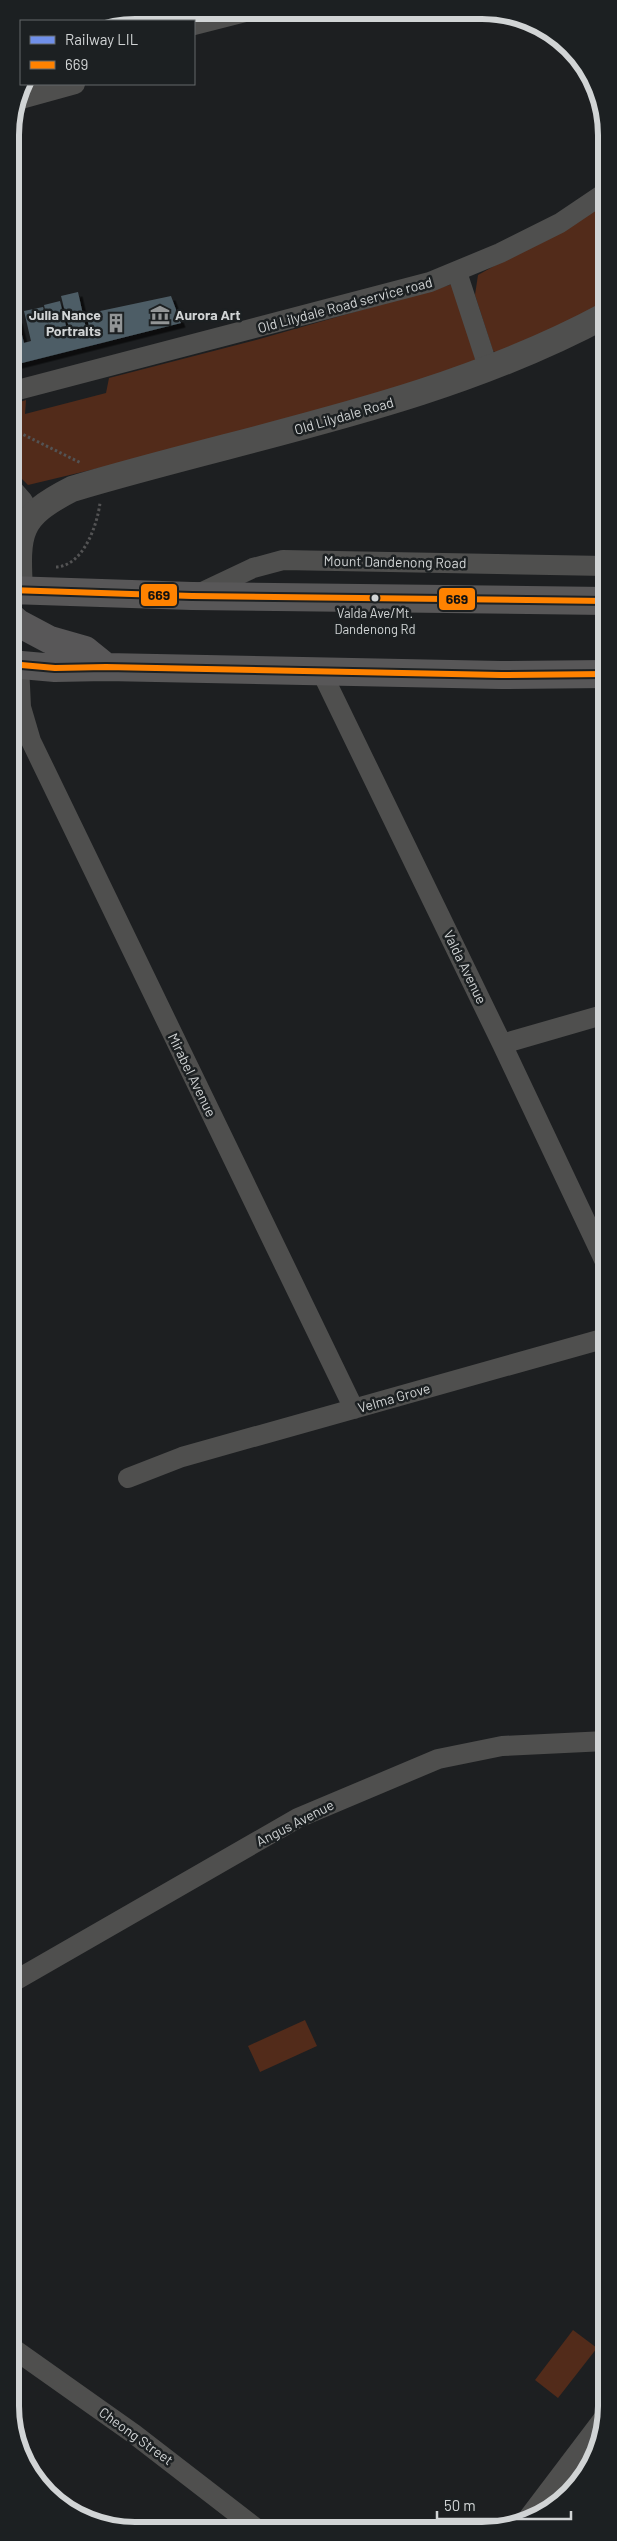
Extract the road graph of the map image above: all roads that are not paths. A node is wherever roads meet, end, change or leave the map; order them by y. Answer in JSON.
{"nodes":[{"id":1,"x":217,"y":19,"type":"edge"},
{"id":2,"x":195,"y":25,"type":"edge"},
{"id":3,"x":71,"y":85,"type":"edge"},
{"id":4,"x":25,"y":98,"type":"edge"},
{"id":5,"x":598,"y":197,"type":"edge"},
{"id":6,"x":457,"y":272,"type":"junction"},
{"id":7,"x":598,"y":319,"type":"edge"},
{"id":8,"x":489,"y":370,"type":"junction"},
{"id":9,"x":19,"y":390,"type":"edge"},
{"id":10,"x":19,"y":509,"type":"edge"},
{"id":11,"x":19,"y":538,"type":"edge"},
{"id":12,"x":598,"y":566,"type":"edge"},
{"id":13,"x":24,"y":591,"type":"edge"},
{"id":14,"x":192,"y":596,"type":"junction"},
{"id":15,"x":598,"y":601,"type":"edge"},
{"id":16,"x":19,"y":606,"type":"edge"},
{"id":17,"x":19,"y":623,"type":"edge"},
{"id":18,"x":19,"y":662,"type":"edge"},
{"id":19,"x":106,"y":667,"type":"junction"},
{"id":20,"x":321,"y":671,"type":"junction"},
{"id":21,"x":598,"y":674,"type":"edge"},
{"id":22,"x":19,"y":696,"type":"edge"},
{"id":23,"x":19,"y":723,"type":"edge"},
{"id":24,"x":31,"y":741,"type":"junction"},
{"id":25,"x":598,"y":1016,"type":"edge"},
{"id":26,"x":502,"y":1044,"type":"junction"},
{"id":27,"x":598,"y":1247,"type":"edge"},
{"id":28,"x":598,"y":1340,"type":"edge"},
{"id":29,"x":354,"y":1409,"type":"junction"},
{"id":30,"x":128,"y":1478,"type":"dead end"},
{"id":31,"x":598,"y":1741,"type":"edge"},
{"id":32,"x":19,"y":1979,"type":"edge"},
{"id":33,"x":19,"y":2353,"type":"edge"},
{"id":34,"x":595,"y":2430,"type":"edge"},
{"id":35,"x":534,"y":2510,"type":"edge"},
{"id":36,"x":248,"y":2522,"type":"edge"}],
"edges":[{"from":1,"to":2,"type":"street"},
{"from":3,"to":4,"type":"street"},
{"from":5,"to":6,"type":"street","name":"Old Lilydale Road service road"},
{"from":6,"to":8,"type":"street"},
{"from":6,"to":9,"type":"street","name":"Old Lilydale Road service road"},
{"from":7,"to":8,"type":"street","name":"Old Lilydale Road"},
{"from":8,"to":10,"type":"street","name":"Old Lilydale Road"},
{"from":11,"to":13,"type":"street","name":"Old Lilydale Road"},
{"from":12,"to":14,"type":"street","name":"Mount Dandenong Road"},
{"from":13,"to":14,"type":"main road","name":"Mount Dandenong Road"},
{"from":13,"to":16,"type":"main road"},
{"from":14,"to":15,"type":"main road","name":"Mount Dandenong Road"},
{"from":17,"to":19,"type":"main road"},
{"from":18,"to":19,"type":"main road"},
{"from":19,"to":20,"type":"main road"},
{"from":20,"to":21,"type":"main road"},
{"from":20,"to":26,"type":"street","name":"Valda Avenue"},
{"from":22,"to":24,"type":"street","name":"Mirabel Avenue"},
{"from":23,"to":24,"type":"street","name":"Mirabel Avenue"},
{"from":24,"to":29,"type":"street","name":"Mirabel Avenue"},
{"from":25,"to":26,"type":"street"},
{"from":26,"to":27,"type":"street","name":"Valda Avenue"},
{"from":28,"to":29,"type":"street","name":"Velma Grove"},
{"from":29,"to":30,"type":"street","name":"Velma Grove"},
{"from":31,"to":32,"type":"street","name":"Angus Avenue"},
{"from":33,"to":36,"type":"street","name":"Cheong Street"},
{"from":34,"to":35,"type":"street"}]}
